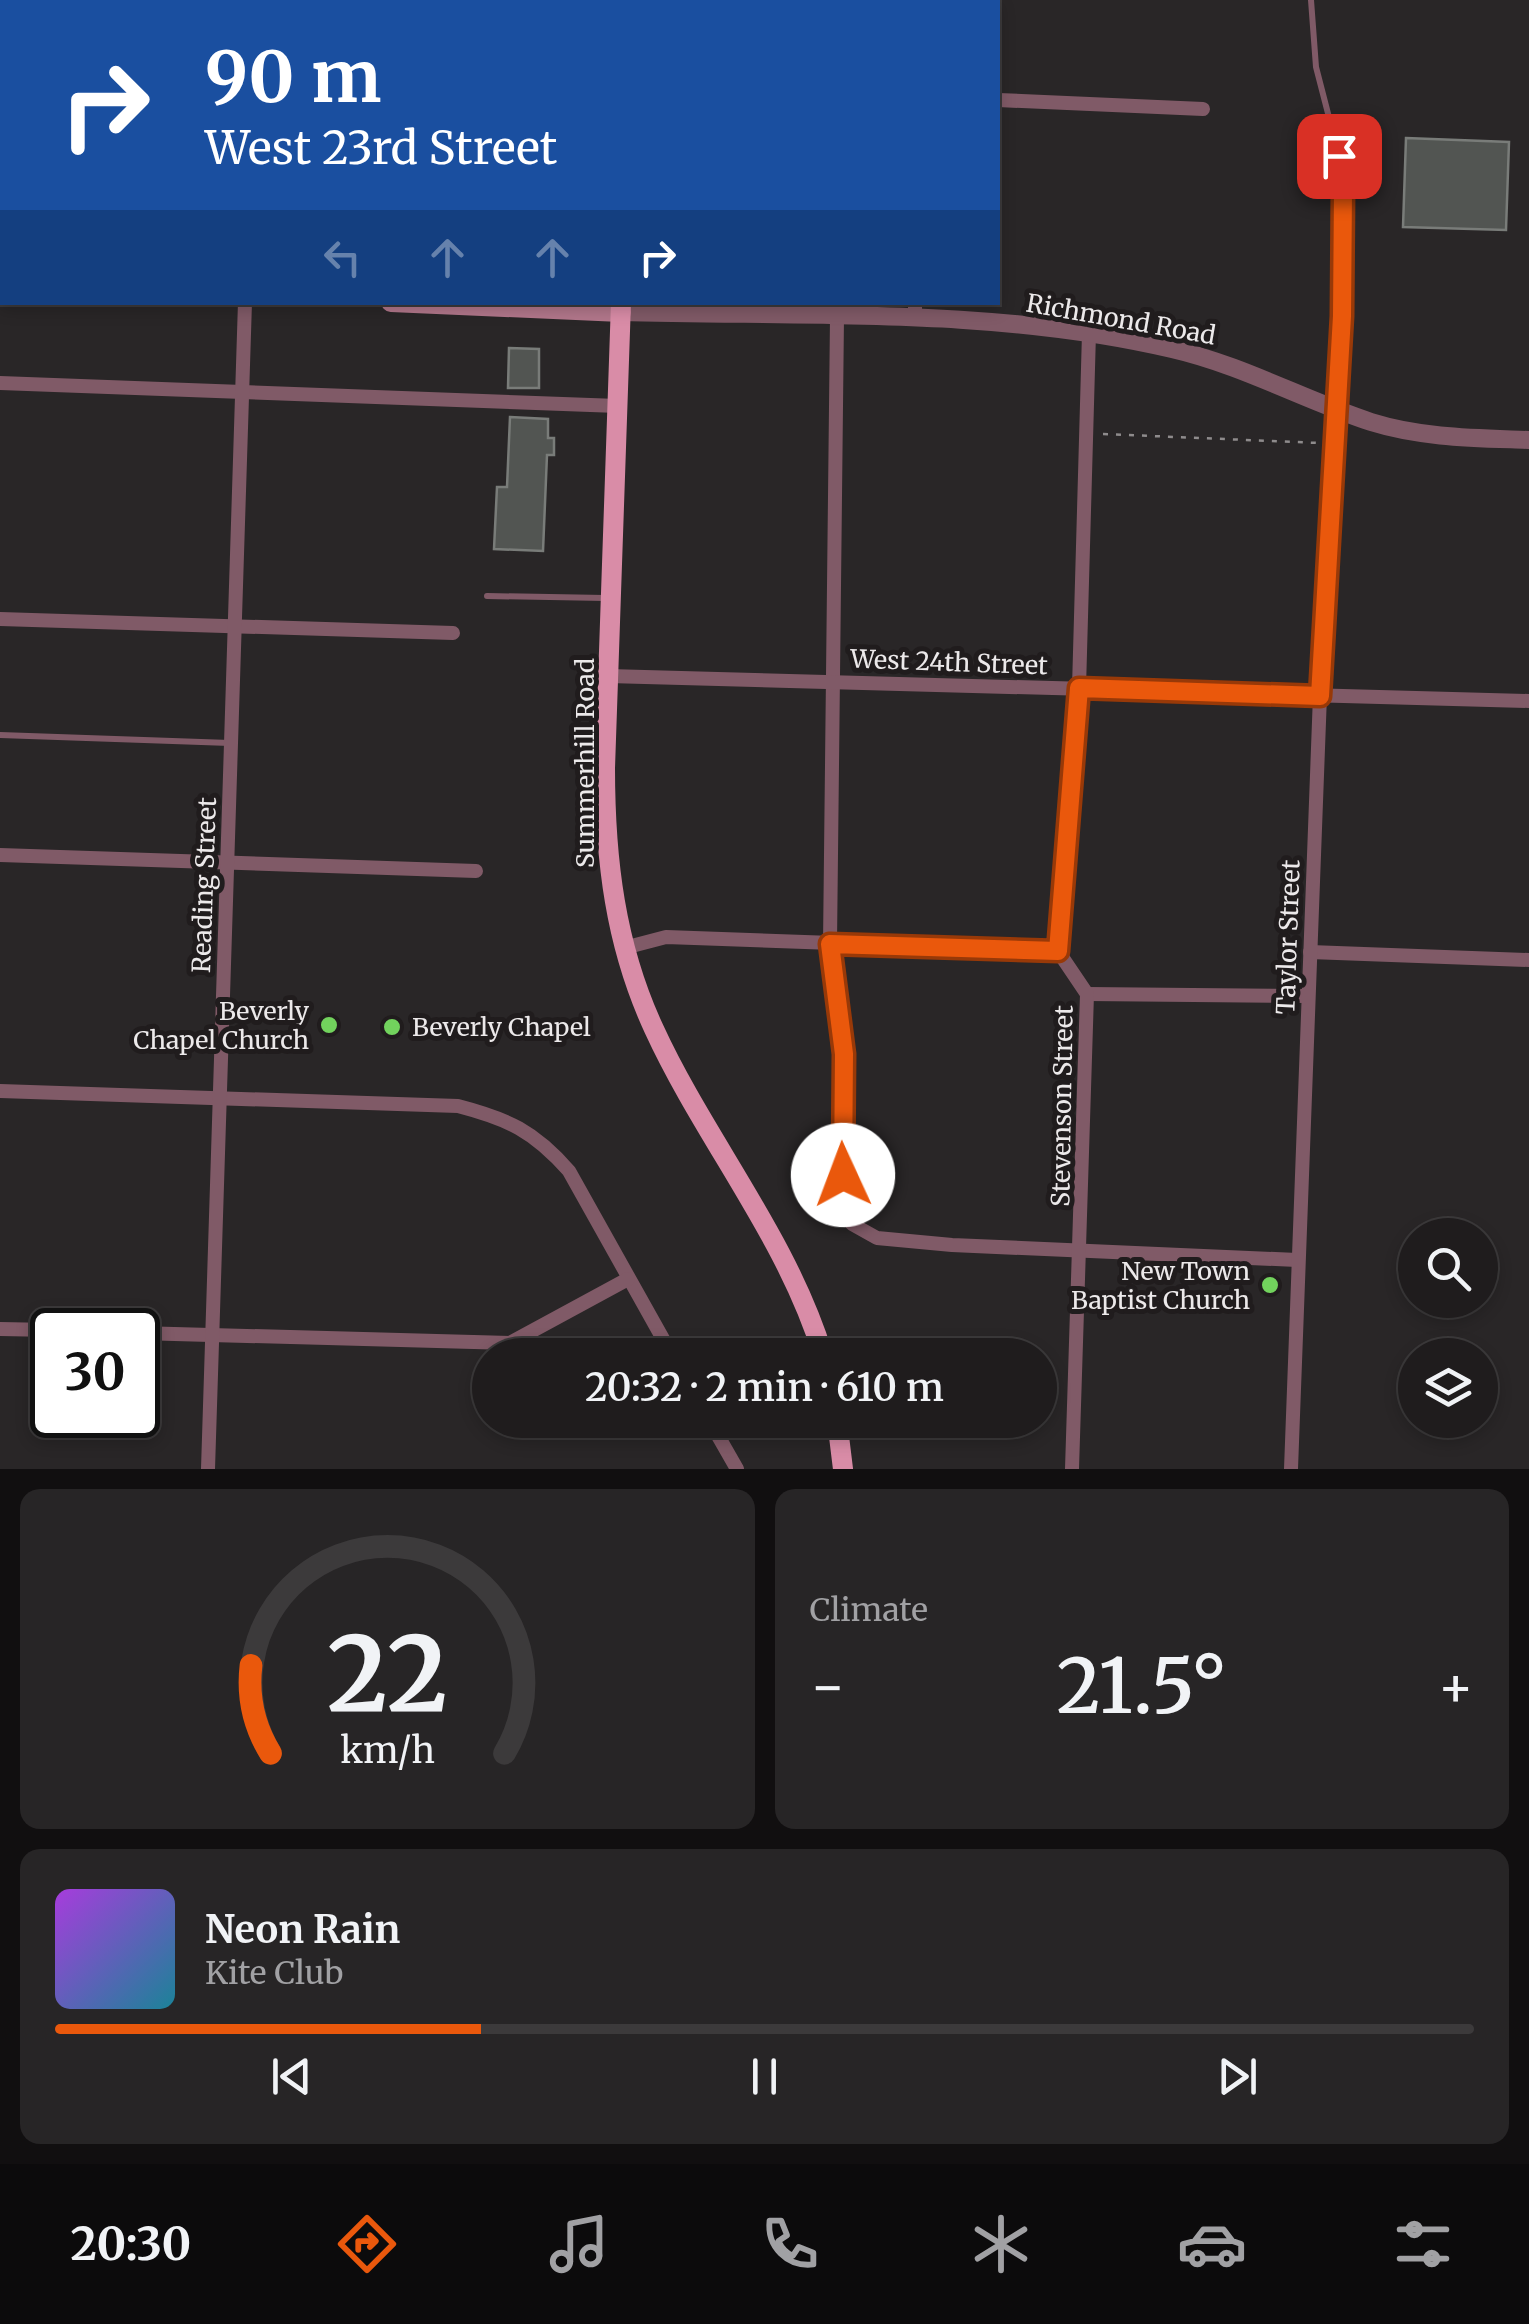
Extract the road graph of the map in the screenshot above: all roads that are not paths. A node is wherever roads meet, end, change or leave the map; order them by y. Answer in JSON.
{"nodes":[{"id":1,"x":1311,"y":0,"type":"edge"},
{"id":2,"x":1000,"y":100,"type":"edge"},
{"id":3,"x":1204,"y":109,"type":"dead end"},
{"id":4,"x":245,"y":305,"type":"edge"},
{"id":5,"x":529,"y":305,"type":"edge"},
{"id":6,"x":621,"y":307,"type":"edge"},
{"id":7,"x":915,"y":310,"type":"edge"},
{"id":8,"x":837,"y":318,"type":"junction"},
{"id":9,"x":1089,"y":333,"type":"junction"},
{"id":10,"x":0,"y":383,"type":"edge"},
{"id":11,"x":240,"y":390,"type":"junction"},
{"id":12,"x":618,"y":406,"type":"junction"},
{"id":13,"x":1335,"y":407,"type":"junction"},
{"id":14,"x":1529,"y":440,"type":"edge"},
{"id":15,"x":487,"y":596,"type":"dead end"},
{"id":16,"x":611,"y":598,"type":"junction"},
{"id":17,"x":0,"y":619,"type":"edge"},
{"id":18,"x":235,"y":626,"type":"junction"},
{"id":19,"x":453,"y":633,"type":"dead end"},
{"id":20,"x":608,"y":676,"type":"junction"},
{"id":21,"x":832,"y":682,"type":"junction"},
{"id":22,"x":1079,"y":688,"type":"junction"},
{"id":23,"x":1320,"y":696,"type":"junction"},
{"id":24,"x":1529,"y":701,"type":"edge"},
{"id":25,"x":0,"y":735,"type":"edge"},
{"id":26,"x":231,"y":743,"type":"junction"},
{"id":27,"x":0,"y":856,"type":"edge"},
{"id":28,"x":227,"y":863,"type":"junction"},
{"id":29,"x":476,"y":871,"type":"dead end"},
{"id":30,"x":830,"y":944,"type":"junction"},
{"id":31,"x":624,"y":948,"type":"junction"},
{"id":32,"x":1058,"y":951,"type":"junction"},
{"id":33,"x":1310,"y":952,"type":"junction"},
{"id":34,"x":1529,"y":960,"type":"edge"},
{"id":35,"x":1087,"y":994,"type":"junction"},
{"id":36,"x":1308,"y":996,"type":"junction"},
{"id":37,"x":0,"y":1091,"type":"edge"},
{"id":38,"x":220,"y":1100,"type":"junction"},
{"id":39,"x":1081,"y":1252,"type":"junction"},
{"id":40,"x":1297,"y":1260,"type":"junction"},
{"id":41,"x":628,"y":1279,"type":"junction"},
{"id":42,"x":0,"y":1329,"type":"edge"},
{"id":43,"x":30,"y":1330,"type":"edge"},
{"id":44,"x":160,"y":1334,"type":"edge"},
{"id":45,"x":213,"y":1336,"type":"junction"},
{"id":46,"x":662,"y":1338,"type":"edge"},
{"id":47,"x":816,"y":1338,"type":"edge"},
{"id":48,"x":719,"y":1438,"type":"edge"},
{"id":49,"x":840,"y":1438,"type":"edge"},
{"id":50,"x":208,"y":1469,"type":"edge"},
{"id":51,"x":736,"y":1469,"type":"edge"},
{"id":52,"x":843,"y":1469,"type":"edge"},
{"id":53,"x":1072,"y":1469,"type":"edge"},
{"id":54,"x":1292,"y":1469,"type":"edge"}],
"edges":[{"from":1,"to":13,"type":"lane"},
{"from":2,"to":3,"type":"street"},
{"from":4,"to":11,"type":"street","name":"Reading Street"},
{"from":5,"to":6,"type":"main road","name":"Richmond Road"},
{"from":6,"to":8,"type":"street","name":"Richmond Road"},
{"from":6,"to":12,"type":"main road","name":"Summerhill Road"},
{"from":7,"to":8,"type":"street","name":"Richmond Road"},
{"from":7,"to":9,"type":"street","name":"Richmond Road"},
{"from":8,"to":21,"type":"street"},
{"from":9,"to":13,"type":"street","name":"Richmond Road"},
{"from":9,"to":22,"type":"street"},
{"from":10,"to":11,"type":"street"},
{"from":11,"to":12,"type":"street"},
{"from":11,"to":18,"type":"street","name":"Reading Street"},
{"from":12,"to":16,"type":"main road","name":"Summerhill Road"},
{"from":13,"to":14,"type":"street","name":"Richmond Road"},
{"from":13,"to":23,"type":"street","name":"Taylor Street"},
{"from":15,"to":16,"type":"lane"},
{"from":16,"to":20,"type":"main road","name":"Summerhill Road"},
{"from":17,"to":18,"type":"street"},
{"from":18,"to":19,"type":"street"},
{"from":18,"to":26,"type":"street","name":"Reading Street"},
{"from":20,"to":21,"type":"street","name":"West 24th Street"},
{"from":20,"to":31,"type":"main road","name":"Summerhill Road"},
{"from":21,"to":22,"type":"street","name":"West 24th Street"},
{"from":21,"to":30,"type":"street"},
{"from":22,"to":23,"type":"street","name":"West 24th Street"},
{"from":22,"to":32,"type":"street"},
{"from":23,"to":24,"type":"street","name":"West 24th Street"},
{"from":23,"to":33,"type":"street","name":"Taylor Street"},
{"from":25,"to":26,"type":"lane"},
{"from":26,"to":28,"type":"street","name":"Reading Street"},
{"from":27,"to":28,"type":"street"},
{"from":28,"to":29,"type":"street"},
{"from":28,"to":38,"type":"street","name":"Reading Street"},
{"from":30,"to":31,"type":"street"},
{"from":30,"to":32,"type":"street"},
{"from":30,"to":39,"type":"street"},
{"from":31,"to":47,"type":"main road","name":"Summerhill Road"},
{"from":32,"to":35,"type":"street","name":"Stevenson Street"},
{"from":33,"to":34,"type":"street"},
{"from":33,"to":36,"type":"street","name":"Taylor Street"},
{"from":35,"to":36,"type":"street"},
{"from":35,"to":39,"type":"street","name":"Stevenson Street"},
{"from":36,"to":40,"type":"street","name":"Taylor Street"},
{"from":37,"to":38,"type":"street"},
{"from":38,"to":41,"type":"street"},
{"from":38,"to":45,"type":"street","name":"Reading Street"},
{"from":39,"to":40,"type":"street"},
{"from":39,"to":53,"type":"street","name":"Stevenson Street"},
{"from":40,"to":54,"type":"street","name":"Taylor Street"},
{"from":41,"to":45,"type":"street"},
{"from":41,"to":46,"type":"street"},
{"from":42,"to":43,"type":"street"},
{"from":44,"to":45,"type":"street"},
{"from":45,"to":50,"type":"street","name":"Reading Street"},
{"from":48,"to":51,"type":"street"},
{"from":49,"to":52,"type":"main road"}]}
